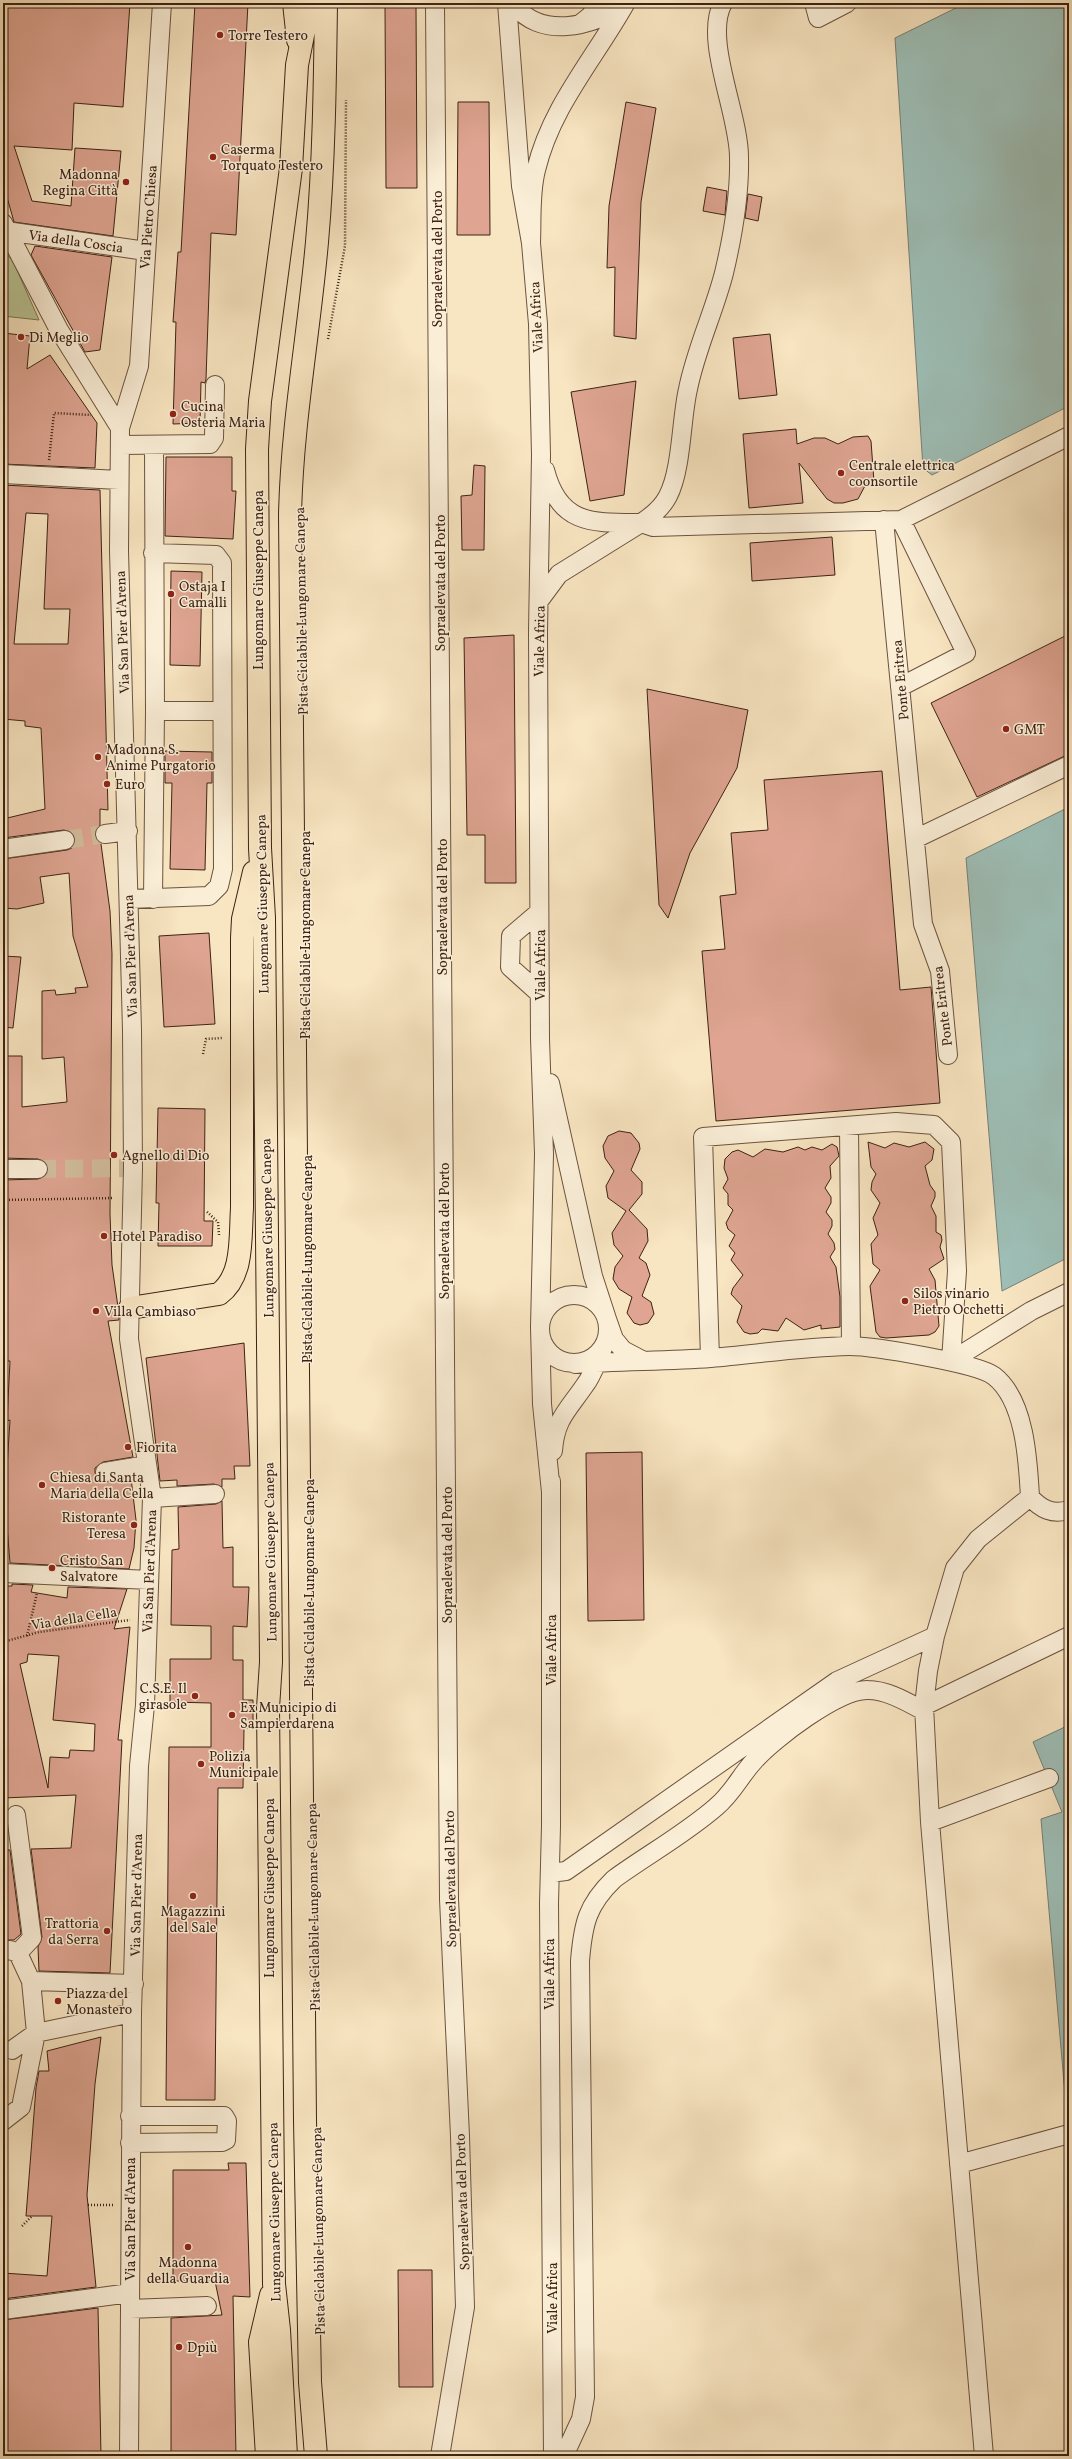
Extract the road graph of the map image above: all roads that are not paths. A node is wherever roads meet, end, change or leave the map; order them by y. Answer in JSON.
{"nodes":[{"id":1,"x":162,"y":3,"type":"edge"},
{"id":2,"x":284,"y":3,"type":"edge"},
{"id":3,"x":294,"y":3,"type":"edge"},
{"id":4,"x":306,"y":3,"type":"edge"},
{"id":5,"x":326,"y":3,"type":"edge"},
{"id":6,"x":435,"y":3,"type":"edge"},
{"id":7,"x":508,"y":3,"type":"edge"},
{"id":8,"x":513,"y":3,"type":"edge"},
{"id":9,"x":599,"y":3,"type":"edge"},
{"id":10,"x":723,"y":3,"type":"edge"},
{"id":11,"x":814,"y":3,"type":"edge"},
{"id":12,"x":847,"y":3,"type":"edge"},
{"id":13,"x":625,"y":4,"type":"edge"},
{"id":14,"x":576,"y":26,"type":"junction"},
{"id":15,"x":299,"y":52,"type":"junction"},
{"id":16,"x":4,"y":232,"type":"edge"},
{"id":17,"x":531,"y":243,"type":"junction"},
{"id":18,"x":146,"y":251,"type":"junction"},
{"id":19,"x":215,"y":384,"type":"dead end"},
{"id":20,"x":117,"y":430,"type":"junction"},
{"id":21,"x":1069,"y":436,"type":"edge"},
{"id":22,"x":154,"y":445,"type":"junction"},
{"id":23,"x":541,"y":455,"type":"junction"},
{"id":24,"x":3,"y":474,"type":"edge"},
{"id":25,"x":119,"y":480,"type":"junction"},
{"id":26,"x":893,"y":520,"type":"junction"},
{"id":27,"x":641,"y":524,"type":"junction"},
{"id":28,"x":153,"y":553,"type":"junction"},
{"id":29,"x":539,"y":601,"type":"junction"},
{"id":30,"x":900,"y":687,"type":"junction"},
{"id":31,"x":222,"y":711,"type":"junction"},
{"id":32,"x":155,"y":712,"type":"junction"},
{"id":33,"x":1069,"y":765,"type":"edge"},
{"id":34,"x":128,"y":831,"type":"junction"},
{"id":35,"x":105,"y":834,"type":"tunnel mouth"},
{"id":36,"x":915,"y":839,"type":"junction"},
{"id":37,"x":65,"y":840,"type":"tunnel mouth"},
{"id":38,"x":260,"y":848,"type":"junction"},
{"id":39,"x":3,"y":849,"type":"edge"},
{"id":40,"x":129,"y":899,"type":"junction"},
{"id":41,"x":153,"y":899,"type":"junction"},
{"id":42,"x":539,"y":912,"type":"junction"},
{"id":43,"x":540,"y":994,"type":"junction"},
{"id":44,"x":540,"y":1039,"type":"junction"},
{"id":45,"x":948,"y":1055,"type":"dead end"},
{"id":46,"x":849,"y":1126,"type":"junction"},
{"id":47,"x":3,"y":1169,"type":"edge"},
{"id":48,"x":38,"y":1169,"type":"tunnel mouth"},
{"id":49,"x":1069,"y":1292,"type":"edge"},
{"id":50,"x":130,"y":1308,"type":"junction"},
{"id":51,"x":607,"y":1319,"type":"junction"},
{"id":52,"x":540,"y":1327,"type":"junction"},
{"id":53,"x":851,"y":1346,"type":"junction"},
{"id":54,"x":600,"y":1355,"type":"junction"},
{"id":55,"x":710,"y":1358,"type":"junction"},
{"id":56,"x":650,"y":1361,"type":"junction"},
{"id":57,"x":951,"y":1361,"type":"junction"},
{"id":58,"x":585,"y":1385,"type":"junction"},
{"id":59,"x":148,"y":1465,"type":"junction"},
{"id":60,"x":105,"y":1472,"type":"dead end"},
{"id":61,"x":551,"y":1492,"type":"junction"},
{"id":62,"x":215,"y":1494,"type":"dead end"},
{"id":63,"x":1030,"y":1497,"type":"junction"},
{"id":64,"x":152,"y":1498,"type":"junction"},
{"id":65,"x":1069,"y":1510,"type":"edge"},
{"id":66,"x":3,"y":1573,"type":"edge"},
{"id":67,"x":149,"y":1580,"type":"junction"},
{"id":68,"x":935,"y":1636,"type":"junction"},
{"id":69,"x":1069,"y":1636,"type":"edge"},
{"id":70,"x":924,"y":1708,"type":"junction"},
{"id":71,"x":1049,"y":1778,"type":"dead end"},
{"id":72,"x":16,"y":1815,"type":"dead end"},
{"id":73,"x":930,"y":1822,"type":"junction"},
{"id":74,"x":550,"y":1873,"type":"junction"},
{"id":75,"x":11,"y":1952,"type":"edge"},
{"id":76,"x":31,"y":1981,"type":"junction"},
{"id":77,"x":134,"y":1984,"type":"junction"},
{"id":78,"x":132,"y":2013,"type":"junction"},
{"id":79,"x":36,"y":2033,"type":"junction"},
{"id":80,"x":12,"y":2050,"type":"dead end"},
{"id":81,"x":130,"y":2116,"type":"junction"},
{"id":82,"x":3,"y":2121,"type":"edge"},
{"id":83,"x":1069,"y":2134,"type":"edge"},
{"id":84,"x":130,"y":2143,"type":"junction"},
{"id":85,"x":959,"y":2164,"type":"junction"},
{"id":86,"x":274,"y":2284,"type":"junction"},
{"id":87,"x":130,"y":2293,"type":"junction"},
{"id":88,"x":207,"y":2306,"type":"dead end"},
{"id":89,"x":3,"y":2310,"type":"edge"},
{"id":90,"x":129,"y":2456,"type":"edge"},
{"id":91,"x":267,"y":2456,"type":"edge"},
{"id":92,"x":286,"y":2456,"type":"edge"},
{"id":93,"x":316,"y":2456,"type":"edge"},
{"id":94,"x":440,"y":2456,"type":"edge"},
{"id":95,"x":553,"y":2456,"type":"edge"},
{"id":96,"x":564,"y":2456,"type":"edge"},
{"id":97,"x":984,"y":2456,"type":"edge"}],
"edges":[{"from":1,"to":18,"type":"street","name":"Via Pietro Chiesa"},
{"from":2,"to":15,"type":"street"},
{"from":3,"to":15,"type":"main road"},
{"from":4,"to":15,"type":"main road","name":"Lungomare Giuseppe Canepa"},
{"from":5,"to":93,"type":"main road"},
{"from":6,"to":94,"type":"street","name":"Sopraelevata del Porto"},
{"from":7,"to":17,"type":"street","name":"Viale Africa"},
{"from":8,"to":14,"type":"street"},
{"from":9,"to":14,"type":"street"},
{"from":10,"to":27,"type":"street"},
{"from":11,"to":12,"type":"street"},
{"from":13,"to":14,"type":"street"},
{"from":13,"to":17,"type":"street","name":"Viale Africa"},
{"from":15,"to":38,"type":"main road","name":"Lungomare Giuseppe Canepa"},
{"from":16,"to":18,"type":"street","name":"Via della Coscia"},
{"from":16,"to":20,"type":"street"},
{"from":17,"to":23,"type":"street","name":"Viale Africa"},
{"from":18,"to":20,"type":"street","name":"Via Pietro Chiesa"},
{"from":19,"to":22,"type":"street"},
{"from":20,"to":22,"type":"street"},
{"from":20,"to":25,"type":"street","name":"Via San Pier d'Arena"},
{"from":21,"to":26,"type":"street"},
{"from":22,"to":28,"type":"street"},
{"from":23,"to":27,"type":"street"},
{"from":23,"to":29,"type":"street","name":"Viale Africa"},
{"from":24,"to":25,"type":"street"},
{"from":25,"to":34,"type":"street","name":"Via San Pier d'Arena"},
{"from":26,"to":27,"type":"street"},
{"from":26,"to":30,"type":"street","name":"Ponte Eritrea"},
{"from":26,"to":30,"type":"street"},
{"from":27,"to":29,"type":"street"},
{"from":28,"to":31,"type":"street"},
{"from":28,"to":32,"type":"street"},
{"from":29,"to":42,"type":"street","name":"Viale Africa"},
{"from":30,"to":36,"type":"street","name":"Ponte Eritrea"},
{"from":31,"to":32,"type":"street"},
{"from":31,"to":41,"type":"street"},
{"from":32,"to":41,"type":"street"},
{"from":33,"to":36,"type":"street"},
{"from":34,"to":35,"type":"street"},
{"from":34,"to":40,"type":"street","name":"Via San Pier d'Arena"},
{"from":36,"to":45,"type":"street","name":"Ponte Eritrea"},
{"from":37,"to":39,"type":"street"},
{"from":38,"to":50,"type":"main road"},
{"from":38,"to":86,"type":"main road","name":"Lungomare Giuseppe Canepa"},
{"from":40,"to":41,"type":"street"},
{"from":40,"to":50,"type":"street","name":"Via San Pier d'Arena"},
{"from":42,"to":43,"type":"street","name":"Viale Africa"},
{"from":42,"to":43,"type":"street"},
{"from":43,"to":44,"type":"street","name":"Viale Africa"},
{"from":44,"to":51,"type":"street","name":"Viale Africa"},
{"from":44,"to":52,"type":"street","name":"Viale Africa"},
{"from":46,"to":53,"type":"street"},
{"from":46,"to":55,"type":"street"},
{"from":46,"to":57,"type":"street"},
{"from":47,"to":48,"type":"street"},
{"from":49,"to":57,"type":"street"},
{"from":50,"to":59,"type":"street","name":"Via San Pier d'Arena"},
{"from":51,"to":52,"type":"street","name":"Viale Africa"},
{"from":51,"to":54,"type":"street","name":"Viale Africa"},
{"from":51,"to":56,"type":"street"},
{"from":52,"to":54,"type":"street","name":"Viale Africa"},
{"from":52,"to":61,"type":"street","name":"Viale Africa"},
{"from":53,"to":55,"type":"street"},
{"from":53,"to":57,"type":"street"},
{"from":54,"to":56,"type":"street"},
{"from":54,"to":58,"type":"street","name":"Viale Africa"},
{"from":55,"to":56,"type":"street"},
{"from":56,"to":58,"type":"street","name":"Viale Africa"},
{"from":57,"to":63,"type":"street"},
{"from":58,"to":61,"type":"street","name":"Viale Africa"},
{"from":59,"to":60,"type":"street"},
{"from":59,"to":64,"type":"street","name":"Via San Pier d'Arena"},
{"from":61,"to":74,"type":"street","name":"Viale Africa"},
{"from":62,"to":64,"type":"street","name":"Via San Pier d'Arena"},
{"from":63,"to":65,"type":"street"},
{"from":63,"to":68,"type":"street"},
{"from":64,"to":67,"type":"street","name":"Via San Pier d'Arena"},
{"from":66,"to":67,"type":"street"},
{"from":67,"to":77,"type":"street","name":"Via San Pier d'Arena"},
{"from":68,"to":70,"type":"street"},
{"from":68,"to":74,"type":"street"},
{"from":69,"to":70,"type":"street"},
{"from":70,"to":73,"type":"street"},
{"from":70,"to":96,"type":"street"},
{"from":71,"to":73,"type":"street"},
{"from":72,"to":75,"type":"street"},
{"from":73,"to":85,"type":"street"},
{"from":74,"to":95,"type":"street","name":"Viale Africa"},
{"from":75,"to":76,"type":"street"},
{"from":76,"to":77,"type":"street"},
{"from":76,"to":79,"type":"street"},
{"from":77,"to":78,"type":"street","name":"Via San Pier d'Arena"},
{"from":78,"to":79,"type":"street"},
{"from":78,"to":81,"type":"street","name":"Via San Pier d'Arena"},
{"from":79,"to":80,"type":"street"},
{"from":79,"to":82,"type":"street"},
{"from":81,"to":84,"type":"street","name":"Via San Pier d'Arena"},
{"from":81,"to":84,"type":"street"},
{"from":83,"to":85,"type":"street"},
{"from":84,"to":87,"type":"street","name":"Via San Pier d'Arena"},
{"from":85,"to":97,"type":"street"},
{"from":86,"to":91,"type":"main road"},
{"from":86,"to":92,"type":"main road","name":"Lungomare Giuseppe Canepa"},
{"from":87,"to":88,"type":"street","name":"Via San Pier d'Arena"},
{"from":87,"to":89,"type":"street"},
{"from":87,"to":90,"type":"street","name":"Via San Pier d'Arena"}]}
